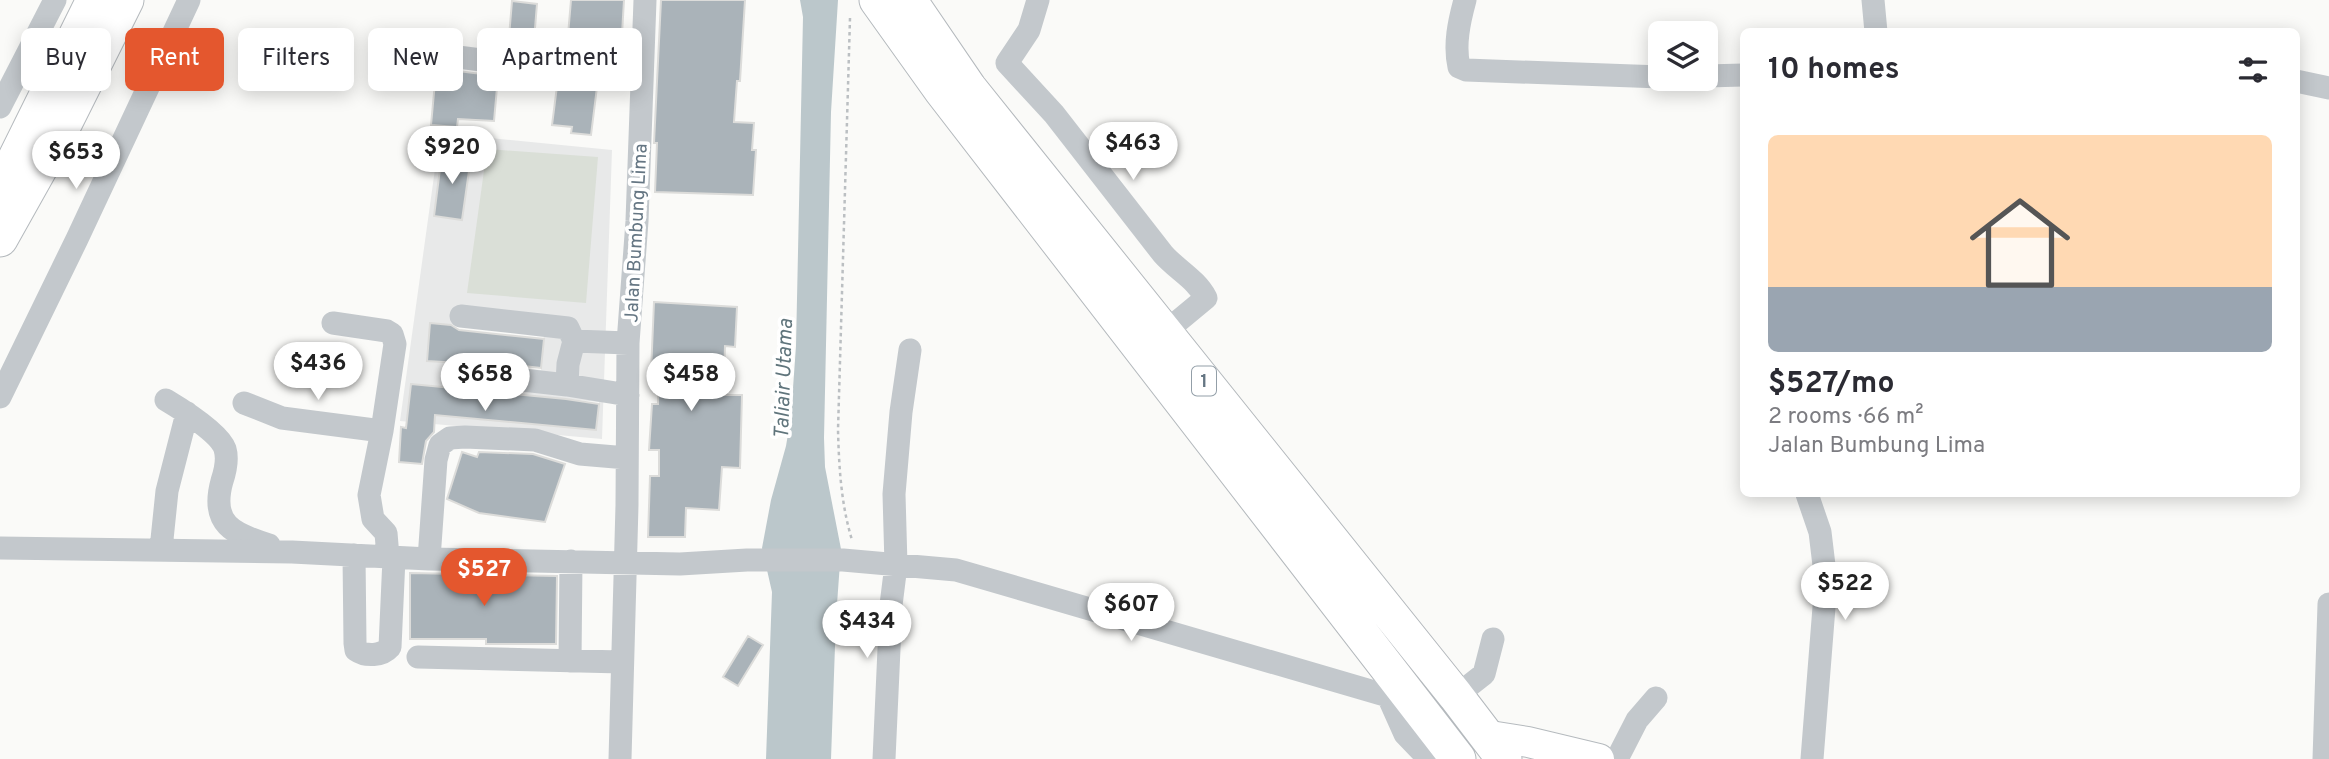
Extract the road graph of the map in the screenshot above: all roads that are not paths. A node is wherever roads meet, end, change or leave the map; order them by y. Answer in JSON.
{"nodes":[{"id":1,"x":55,"y":0,"type":"edge"},
{"id":2,"x":94,"y":0,"type":"edge"},
{"id":3,"x":126,"y":0,"type":"edge"},
{"id":4,"x":188,"y":0,"type":"edge"},
{"id":5,"x":645,"y":0,"type":"edge"},
{"id":6,"x":909,"y":0,"type":"edge"},
{"id":7,"x":1038,"y":0,"type":"edge"},
{"id":8,"x":1465,"y":0,"type":"edge"},
{"id":9,"x":1873,"y":0,"type":"edge"},
{"id":10,"x":863,"y":9,"type":"edge"},
{"id":11,"x":1876,"y":28,"type":"edge"},
{"id":12,"x":1740,"y":75,"type":"edge"},
{"id":13,"x":642,"y":76,"type":"edge"},
{"id":14,"x":1718,"y":76,"type":"edge"},
{"id":15,"x":1648,"y":77,"type":"edge"},
{"id":16,"x":2300,"y":82,"type":"edge"},
{"id":17,"x":2329,"y":88,"type":"edge"},
{"id":18,"x":641,"y":91,"type":"edge"},
{"id":19,"x":0,"y":107,"type":"edge"},
{"id":20,"x":60,"y":132,"type":"junction"},
{"id":21,"x":0,"y":190,"type":"edge"},
{"id":22,"x":0,"y":239,"type":"edge"},
{"id":23,"x":0,"y":265,"type":"edge"},
{"id":24,"x":461,"y":316,"type":"dead end"},
{"id":25,"x":333,"y":323,"type":"dead end"},
{"id":26,"x":1170,"y":328,"type":"junction"},
{"id":27,"x":574,"y":341,"type":"junction"},
{"id":28,"x":628,"y":343,"type":"junction"},
{"id":29,"x":909,"y":350,"type":"dead end"},
{"id":30,"x":470,"y":374,"type":"dead end"},
{"id":31,"x":567,"y":385,"type":"junction"},
{"id":32,"x":628,"y":395,"type":"junction"},
{"id":33,"x":0,"y":397,"type":"edge"},
{"id":34,"x":166,"y":400,"type":"dead end"},
{"id":35,"x":244,"y":403,"type":"dead end"},
{"id":36,"x":187,"y":413,"type":"junction"},
{"id":37,"x":383,"y":431,"type":"junction"},
{"id":38,"x":627,"y":458,"type":"junction"},
{"id":39,"x":1808,"y":497,"type":"edge"},
{"id":40,"x":0,"y":548,"type":"edge"},
{"id":41,"x":161,"y":549,"type":"junction"},
{"id":42,"x":292,"y":552,"type":"junction"},
{"id":43,"x":354,"y":555,"type":"junction"},
{"id":44,"x":391,"y":557,"type":"junction"},
{"id":45,"x":429,"y":559,"type":"junction"},
{"id":46,"x":571,"y":561,"type":"junction"},
{"id":47,"x":624,"y":562,"type":"junction"},
{"id":48,"x":896,"y":565,"type":"junction"},
{"id":49,"x":2329,"y":604,"type":"edge"},
{"id":50,"x":1493,"y":639,"type":"dead end"},
{"id":51,"x":418,"y":657,"type":"dead end"},
{"id":52,"x":570,"y":661,"type":"junction"},
{"id":53,"x":622,"y":662,"type":"junction"},
{"id":54,"x":1394,"y":691,"type":"junction"},
{"id":55,"x":1456,"y":696,"type":"junction"},
{"id":56,"x":1656,"y":698,"type":"dead end"},
{"id":57,"x":1494,"y":747,"type":"edge"},
{"id":58,"x":1812,"y":757,"type":"edge"},
{"id":59,"x":620,"y":759,"type":"edge"},
{"id":60,"x":884,"y":759,"type":"edge"},
{"id":61,"x":1429,"y":759,"type":"edge"},
{"id":62,"x":1458,"y":759,"type":"edge"},
{"id":63,"x":1599,"y":759,"type":"edge"},
{"id":64,"x":1617,"y":759,"type":"edge"},
{"id":65,"x":2324,"y":759,"type":"edge"}],
"edges":[{"from":1,"to":19,"type":"street"},
{"from":2,"to":21,"type":"highway"},
{"from":3,"to":20,"type":"highway"},
{"from":4,"to":33,"type":"street"},
{"from":5,"to":13,"type":"street","name":"Jalan Bumbung Lima"},
{"from":6,"to":26,"type":"highway","number":"1"},
{"from":7,"to":26,"type":"street"},
{"from":8,"to":15,"type":"street"},
{"from":9,"to":11,"type":"street"},
{"from":10,"to":54,"type":"highway","number":"1"},
{"from":12,"to":14,"type":"street"},
{"from":16,"to":17,"type":"street"},
{"from":18,"to":28,"type":"street","name":"Jalan Bumbung Lima"},
{"from":20,"to":22,"type":"highway"},
{"from":20,"to":23,"type":"highway"},
{"from":24,"to":27,"type":"street"},
{"from":25,"to":37,"type":"street"},
{"from":26,"to":55,"type":"highway","number":"1"},
{"from":27,"to":28,"type":"street"},
{"from":27,"to":31,"type":"street"},
{"from":28,"to":32,"type":"street","name":"Jalan Bumbung Lima"},
{"from":29,"to":48,"type":"street"},
{"from":30,"to":31,"type":"street"},
{"from":31,"to":32,"type":"street"},
{"from":32,"to":38,"type":"street","name":"Jalan Bumbung Lima"},
{"from":34,"to":36,"type":"street"},
{"from":35,"to":37,"type":"street"},
{"from":36,"to":41,"type":"street"},
{"from":36,"to":42,"type":"street"},
{"from":37,"to":44,"type":"street"},
{"from":38,"to":45,"type":"street"},
{"from":38,"to":47,"type":"street","name":"Jalan Bumbung Lima"},
{"from":39,"to":58,"type":"street"},
{"from":40,"to":41,"type":"street"},
{"from":41,"to":42,"type":"street"},
{"from":42,"to":43,"type":"street"},
{"from":43,"to":44,"type":"street"},
{"from":43,"to":44,"type":"street"},
{"from":44,"to":45,"type":"street"},
{"from":45,"to":46,"type":"street"},
{"from":46,"to":47,"type":"street"},
{"from":46,"to":52,"type":"street"},
{"from":47,"to":48,"type":"street"},
{"from":47,"to":53,"type":"street","name":"Jalan Bumbung Lima"},
{"from":48,"to":54,"type":"street"},
{"from":48,"to":60,"type":"street"},
{"from":49,"to":65,"type":"street"},
{"from":50,"to":55,"type":"street"},
{"from":51,"to":52,"type":"street"},
{"from":52,"to":53,"type":"street"},
{"from":53,"to":59,"type":"street","name":"Jalan Bumbung Lima"},
{"from":54,"to":61,"type":"street"},
{"from":54,"to":62,"type":"highway","number":"1"},
{"from":55,"to":57,"type":"highway","number":"1"},
{"from":56,"to":64,"type":"street"},
{"from":57,"to":63,"type":"main road"}]}
